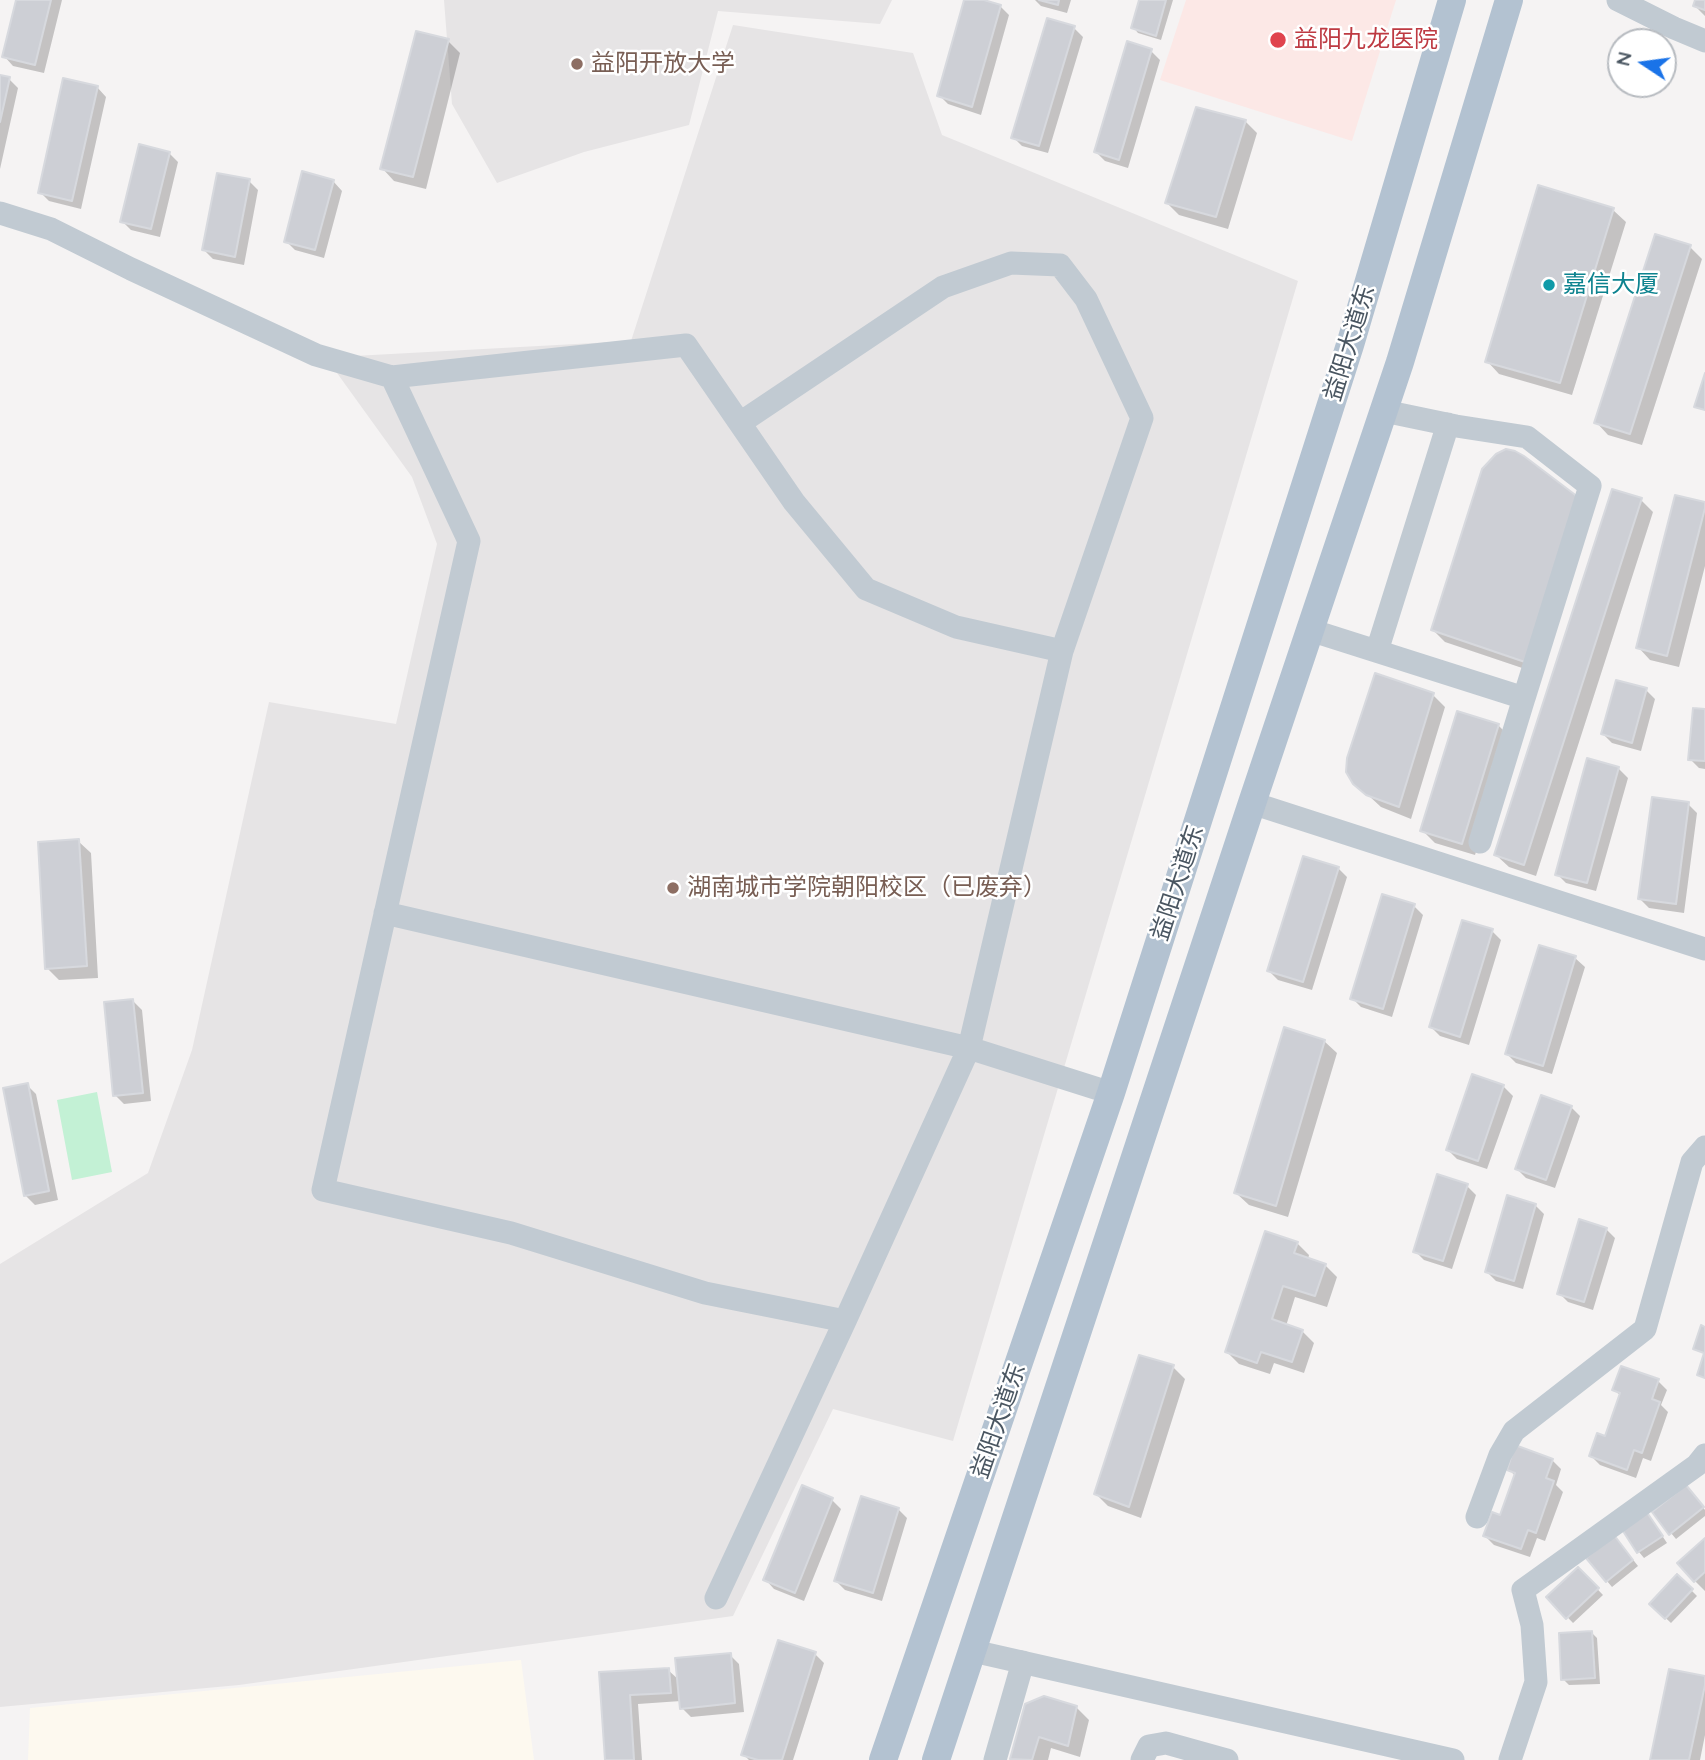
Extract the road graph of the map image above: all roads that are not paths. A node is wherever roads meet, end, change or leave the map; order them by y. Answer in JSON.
{"nodes":[{"id":1,"x":1452,"y":0,"type":"edge"},
{"id":2,"x":1509,"y":0,"type":"edge"},
{"id":3,"x":1618,"y":0,"type":"edge"},
{"id":4,"x":1705,"y":41,"type":"edge"},
{"id":5,"x":0,"y":213,"type":"edge"},
{"id":6,"x":392,"y":377,"type":"junction"},
{"id":7,"x":1384,"y":411,"type":"junction"},
{"id":8,"x":740,"y":423,"type":"junction"},
{"id":9,"x":1448,"y":424,"type":"junction"},
{"id":10,"x":1310,"y":630,"type":"junction"},
{"id":11,"x":1062,"y":651,"type":"junction"},
{"id":12,"x":1377,"y":651,"type":"junction"},
{"id":13,"x":1524,"y":698,"type":"junction"},
{"id":14,"x":1252,"y":803,"type":"junction"},
{"id":15,"x":1480,"y":842,"type":"dead end"},
{"id":16,"x":385,"y":913,"type":"junction"},
{"id":17,"x":1705,"y":948,"type":"edge"},
{"id":18,"x":969,"y":1048,"type":"junction"},
{"id":19,"x":1111,"y":1093,"type":"junction"},
{"id":20,"x":1705,"y":1147,"type":"edge"},
{"id":21,"x":845,"y":1321,"type":"junction"},
{"id":22,"x":1705,"y":1455,"type":"edge"},
{"id":23,"x":1477,"y":1517,"type":"dead end"},
{"id":24,"x":716,"y":1598,"type":"dead end"},
{"id":25,"x":972,"y":1651,"type":"junction"},
{"id":26,"x":1023,"y":1662,"type":"junction"},
{"id":27,"x":883,"y":1760,"type":"edge"},
{"id":28,"x":936,"y":1760,"type":"edge"},
{"id":29,"x":995,"y":1760,"type":"edge"},
{"id":30,"x":1142,"y":1760,"type":"edge"},
{"id":31,"x":1227,"y":1760,"type":"edge"},
{"id":32,"x":1453,"y":1760,"type":"edge"},
{"id":33,"x":1510,"y":1760,"type":"edge"}],
"edges":[{"from":1,"to":19,"type":"main road","name":"益阳大道东"},
{"from":2,"to":7,"type":"main road"},
{"from":3,"to":4,"type":"street"},
{"from":5,"to":6,"type":"street"},
{"from":6,"to":8,"type":"street"},
{"from":6,"to":16,"type":"street"},
{"from":7,"to":9,"type":"street"},
{"from":7,"to":10,"type":"main road"},
{"from":8,"to":11,"type":"street"},
{"from":8,"to":11,"type":"street"},
{"from":9,"to":12,"type":"street"},
{"from":9,"to":13,"type":"street"},
{"from":10,"to":12,"type":"street"},
{"from":10,"to":14,"type":"main road"},
{"from":11,"to":18,"type":"street"},
{"from":12,"to":13,"type":"street"},
{"from":13,"to":15,"type":"street"},
{"from":14,"to":17,"type":"street"},
{"from":14,"to":25,"type":"main road"},
{"from":16,"to":18,"type":"street"},
{"from":16,"to":21,"type":"street"},
{"from":18,"to":19,"type":"street"},
{"from":18,"to":21,"type":"street"},
{"from":19,"to":27,"type":"main road","name":"益阳大道东"},
{"from":20,"to":23,"type":"street"},
{"from":21,"to":24,"type":"street"},
{"from":22,"to":33,"type":"street"},
{"from":25,"to":26,"type":"street"},
{"from":25,"to":28,"type":"main road"},
{"from":26,"to":29,"type":"street"},
{"from":26,"to":32,"type":"street"},
{"from":30,"to":31,"type":"street"}]}
